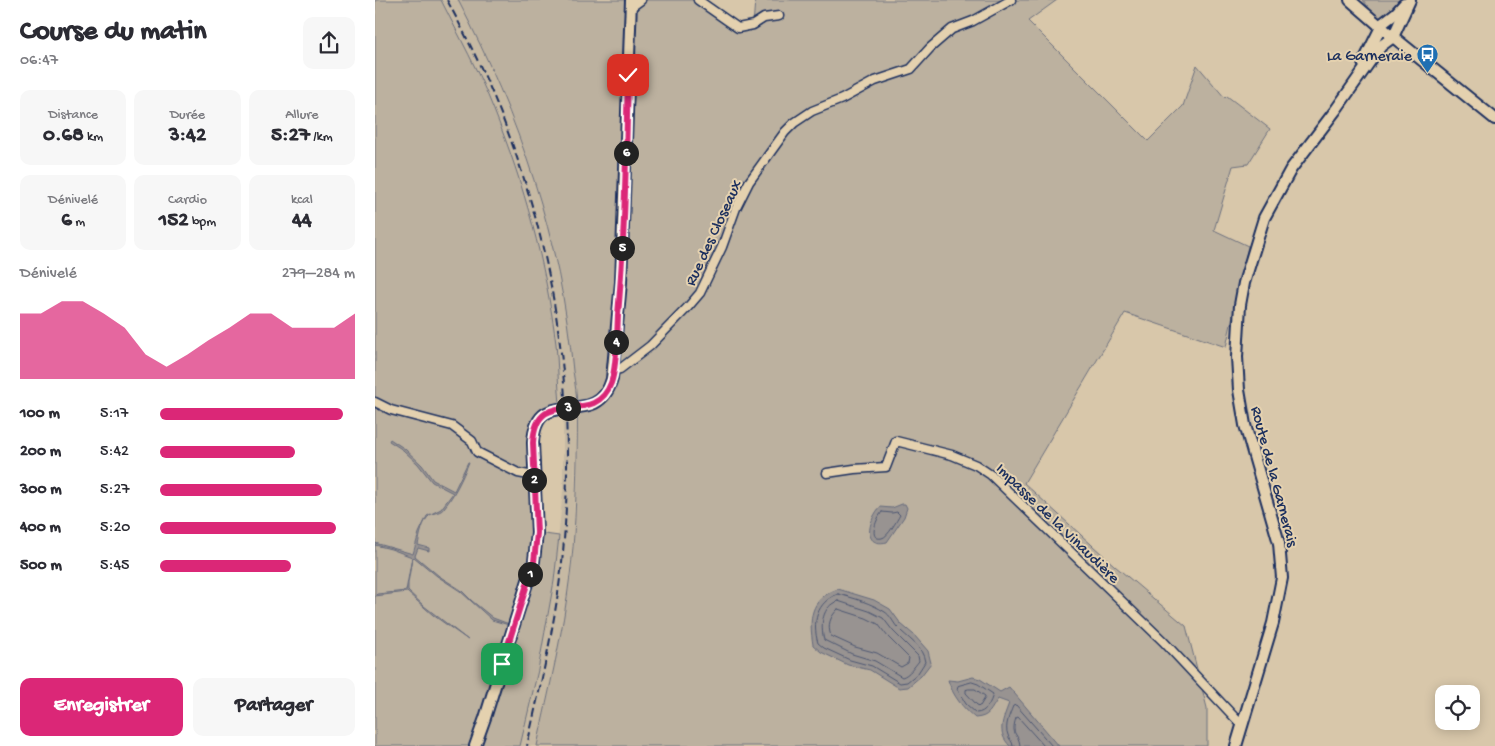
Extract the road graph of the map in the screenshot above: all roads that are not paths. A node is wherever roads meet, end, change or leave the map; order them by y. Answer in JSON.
{"nodes":[{"id":1,"x":641,"y":0,"type":"edge"},
{"id":2,"x":698,"y":0,"type":"edge"},
{"id":3,"x":1011,"y":0,"type":"edge"},
{"id":4,"x":1350,"y":0,"type":"edge"},
{"id":5,"x":1409,"y":0,"type":"edge"},
{"id":6,"x":630,"y":4,"type":"edge"},
{"id":7,"x":779,"y":16,"type":"dead end"},
{"id":8,"x":1381,"y":27,"type":"junction"},
{"id":9,"x":1393,"y":36,"type":"junction"},
{"id":10,"x":1354,"y":82,"type":"junction"},
{"id":11,"x":1495,"y":119,"type":"edge"},
{"id":12,"x":613,"y":370,"type":"junction"},
{"id":13,"x":375,"y":402,"type":"edge"},
{"id":14,"x":827,"y":473,"type":"dead end"},
{"id":15,"x":534,"y":476,"type":"junction"},
{"id":16,"x":1242,"y":723,"type":"junction"},
{"id":17,"x":475,"y":746,"type":"edge"},
{"id":18,"x":1236,"y":746,"type":"edge"}],
"edges":[{"from":1,"to":6,"type":"street"},
{"from":2,"to":7,"type":"street"},
{"from":3,"to":12,"type":"street","name":"Rue des Closeaux"},
{"from":4,"to":8,"type":"main road"},
{"from":5,"to":8,"type":"main road","name":"Route de la Garnerais"},
{"from":5,"to":9,"type":"main road","name":"Route de la Garnerais"},
{"from":6,"to":12,"type":"main road"},
{"from":8,"to":9,"type":"main road"},
{"from":8,"to":10,"type":"main road","name":"Route de la Garnerais"},
{"from":9,"to":10,"type":"main road","name":"Route de la Garnerais"},
{"from":9,"to":11,"type":"main road"},
{"from":10,"to":16,"type":"main road","name":"Route de la Garnerais"},
{"from":12,"to":15,"type":"main road"},
{"from":13,"to":15,"type":"street"},
{"from":14,"to":16,"type":"street","name":"Impasse de la Vinaudière"},
{"from":15,"to":17,"type":"main road"},
{"from":16,"to":18,"type":"main road","name":"Route de la Garnerais"}]}
